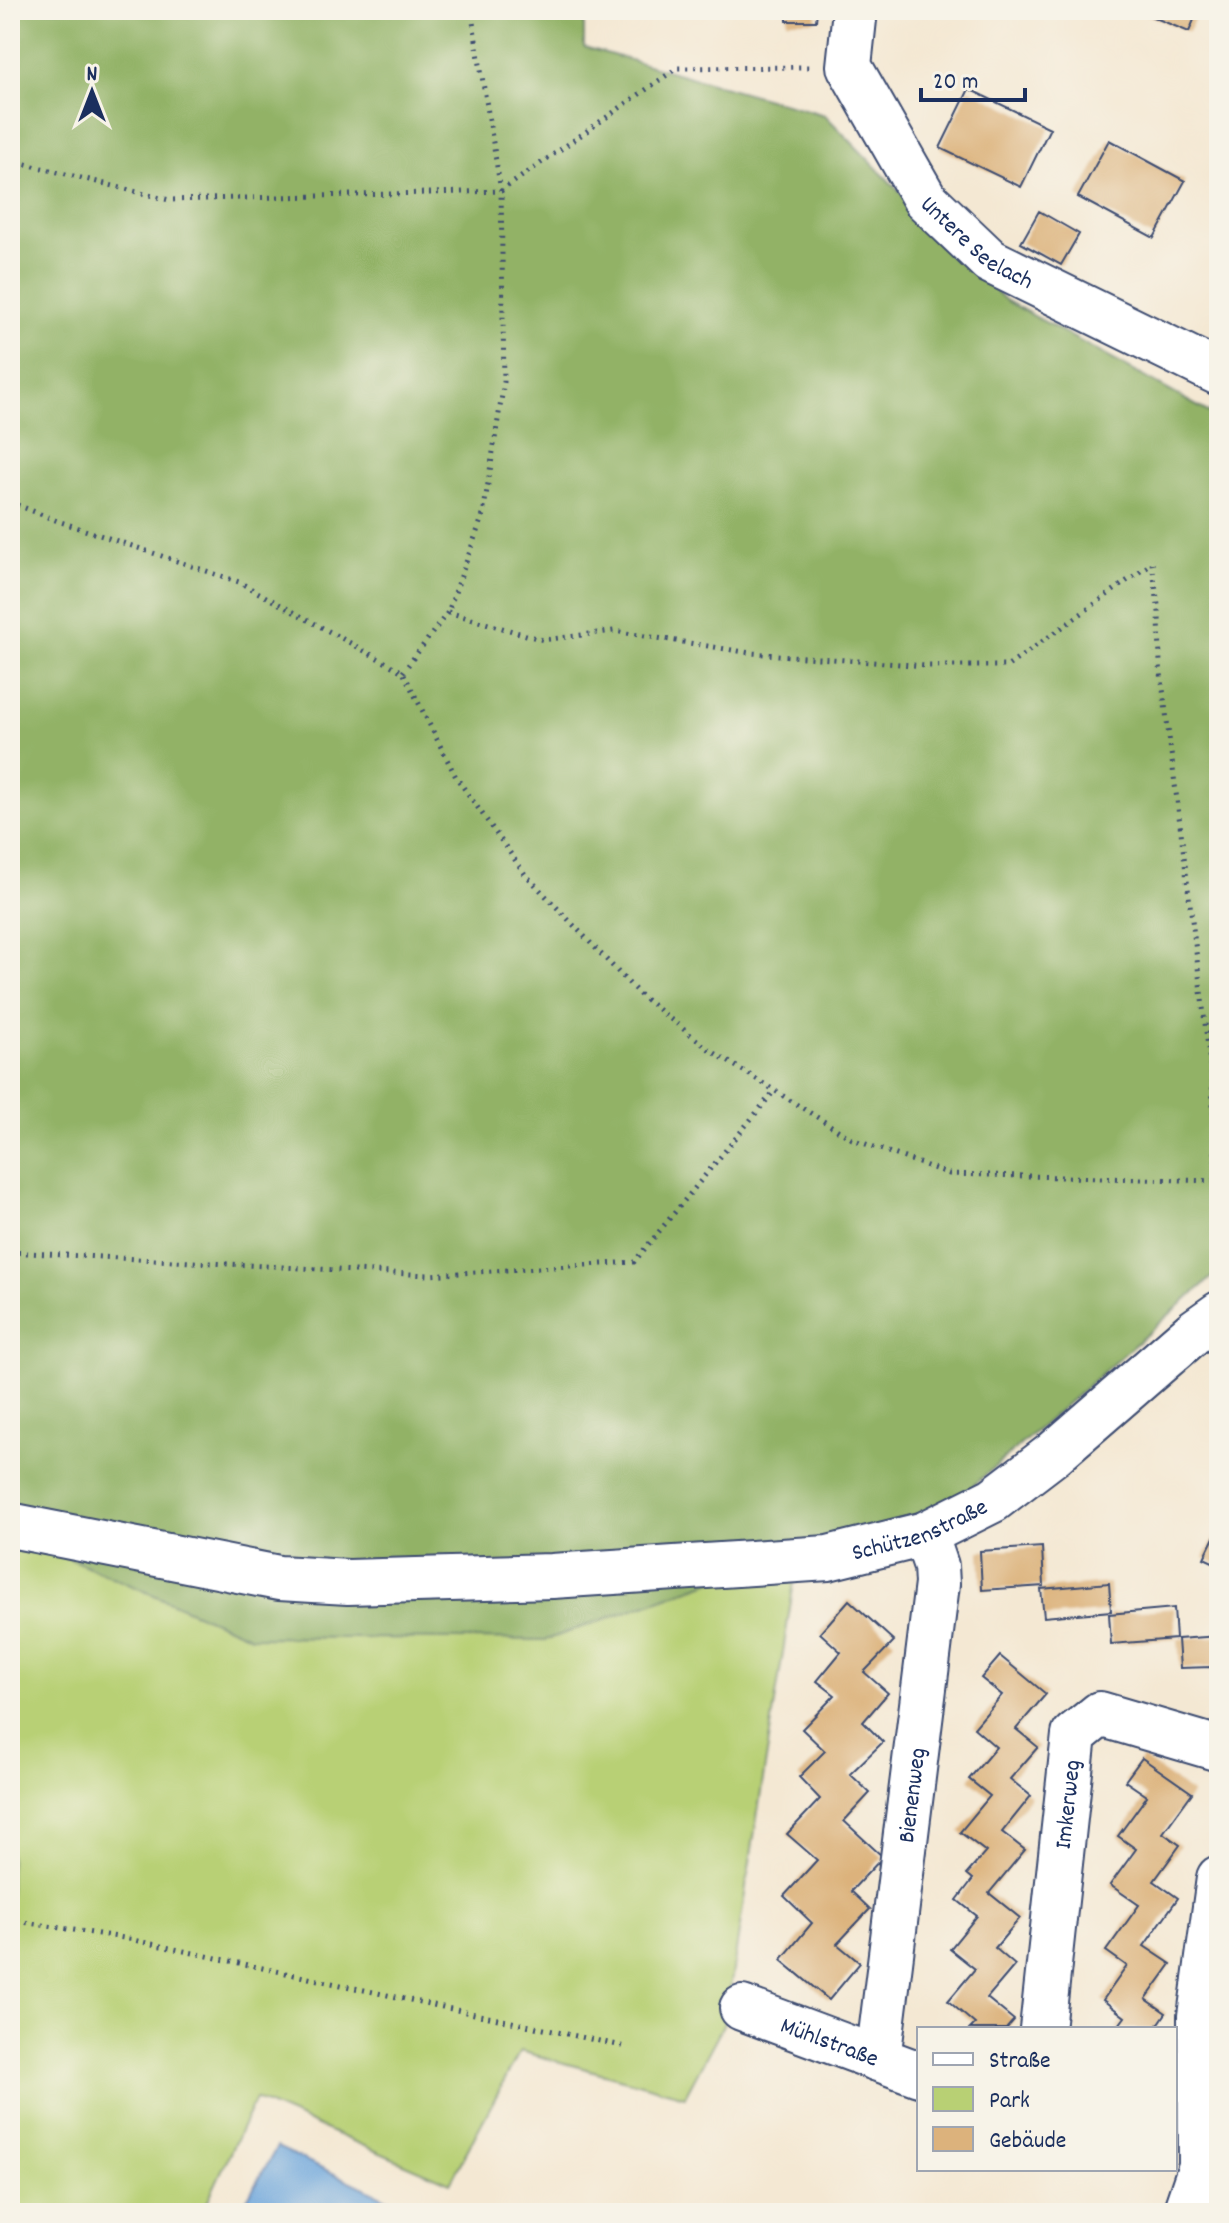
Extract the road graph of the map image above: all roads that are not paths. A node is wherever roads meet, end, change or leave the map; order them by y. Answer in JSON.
{"nodes":[{"id":1,"x":855,"y":10,"type":"edge"},
{"id":2,"x":1219,"y":373,"type":"edge"},
{"id":3,"x":1219,"y":1314,"type":"edge"},
{"id":4,"x":10,"y":1525,"type":"edge"},
{"id":5,"x":925,"y":1534,"type":"junction"},
{"id":6,"x":1219,"y":1749,"type":"edge"},
{"id":7,"x":1219,"y":1878,"type":"edge"},
{"id":8,"x":742,"y":2008,"type":"dead end"},
{"id":9,"x":1042,"y":2027,"type":"edge"},
{"id":10,"x":878,"y":2059,"type":"junction"},
{"id":11,"x":917,"y":2073,"type":"edge"},
{"id":12,"x":1198,"y":2165,"type":"edge"},
{"id":13,"x":1185,"y":2213,"type":"edge"}],
"edges":[{"from":1,"to":2,"type":"street","name":"Untere Seelach"},
{"from":3,"to":5,"type":"street","name":"Schützenstraße"},
{"from":4,"to":5,"type":"street","name":"Schützenstraße"},
{"from":5,"to":10,"type":"street","name":"Bienenweg"},
{"from":6,"to":9,"type":"street","name":"Imkerweg"},
{"from":7,"to":12,"type":"street"},
{"from":8,"to":10,"type":"street","name":"Mühlstraße"},
{"from":10,"to":11,"type":"street","name":"Mühlstraße"},
{"from":12,"to":13,"type":"street"}]}
